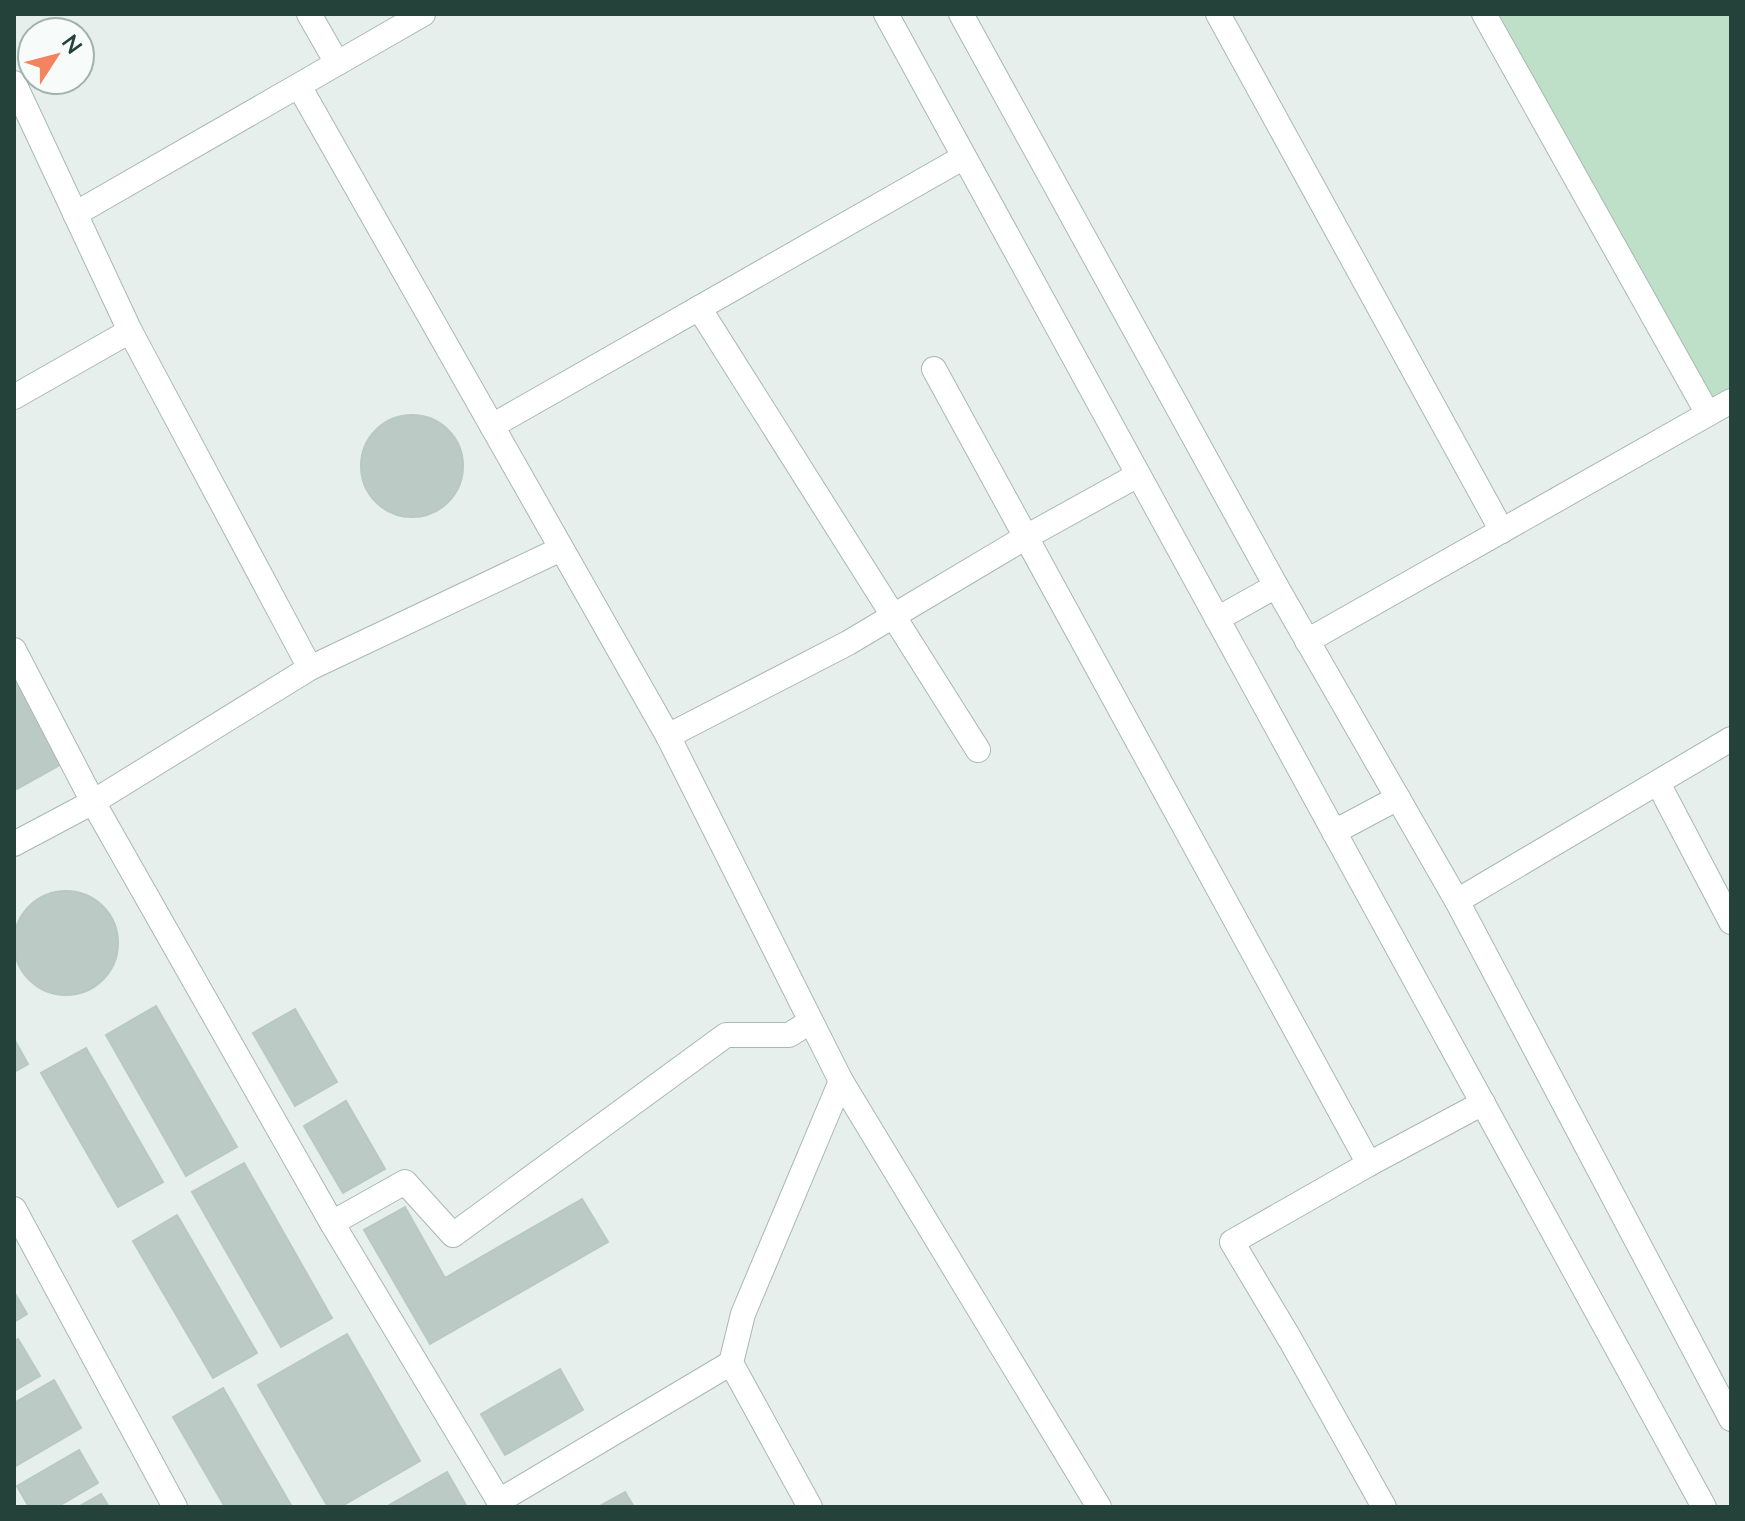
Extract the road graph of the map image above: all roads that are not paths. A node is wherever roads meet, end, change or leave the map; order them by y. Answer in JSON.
{"nodes":[{"id":1,"x":309,"y":14,"type":"edge"},
{"id":2,"x":423,"y":14,"type":"edge"},
{"id":3,"x":886,"y":14,"type":"edge"},
{"id":4,"x":961,"y":14,"type":"edge"},
{"id":5,"x":1218,"y":14,"type":"edge"},
{"id":6,"x":1484,"y":14,"type":"edge"},
{"id":7,"x":337,"y":63,"type":"junction"},
{"id":8,"x":14,"y":83,"type":"edge"},
{"id":9,"x":299,"y":86,"type":"junction"},
{"id":10,"x":964,"y":157,"type":"junction"},
{"id":11,"x":75,"y":214,"type":"junction"},
{"id":12,"x":699,"y":308,"type":"junction"},
{"id":13,"x":130,"y":331,"type":"junction"},
{"id":14,"x":934,"y":369,"type":"dead end"},
{"id":15,"x":14,"y":397,"type":"edge"},
{"id":16,"x":1731,"y":401,"type":"edge"},
{"id":17,"x":1708,"y":414,"type":"junction"},
{"id":18,"x":492,"y":426,"type":"junction"},
{"id":19,"x":1138,"y":475,"type":"junction"},
{"id":20,"x":1502,"y":531,"type":"junction"},
{"id":21,"x":1026,"y":537,"type":"junction"},
{"id":22,"x":561,"y":549,"type":"junction"},
{"id":23,"x":1276,"y":586,"type":"junction"},
{"id":24,"x":894,"y":616,"type":"junction"},
{"id":25,"x":1217,"y":619,"type":"junction"},
{"id":26,"x":1307,"y":641,"type":"junction"},
{"id":27,"x":14,"y":650,"type":"edge"},
{"id":28,"x":310,"y":668,"type":"junction"},
{"id":29,"x":668,"y":736,"type":"junction"},
{"id":30,"x":1731,"y":739,"type":"edge"},
{"id":31,"x":978,"y":750,"type":"dead end"},
{"id":32,"x":1658,"y":783,"type":"junction"},
{"id":33,"x":1398,"y":798,"type":"junction"},
{"id":34,"x":93,"y":802,"type":"junction"},
{"id":35,"x":1334,"y":832,"type":"junction"},
{"id":36,"x":14,"y":844,"type":"edge"},
{"id":37,"x":1457,"y":901,"type":"junction"},
{"id":38,"x":1731,"y":922,"type":"edge"},
{"id":39,"x":810,"y":1022,"type":"junction"},
{"id":40,"x":841,"y":1081,"type":"junction"},
{"id":41,"x":1483,"y":1103,"type":"junction"},
{"id":42,"x":1369,"y":1164,"type":"junction"},
{"id":43,"x":14,"y":1209,"type":"edge"},
{"id":44,"x":332,"y":1223,"type":"junction"},
{"id":45,"x":731,"y":1363,"type":"junction"},
{"id":46,"x":1731,"y":1419,"type":"edge"},
{"id":47,"x":501,"y":1504,"type":"edge"},
{"id":48,"x":175,"y":1507,"type":"edge"},
{"id":49,"x":810,"y":1507,"type":"edge"},
{"id":50,"x":1099,"y":1507,"type":"edge"},
{"id":51,"x":1384,"y":1507,"type":"edge"},
{"id":52,"x":1704,"y":1507,"type":"edge"}],
"edges":[{"from":1,"to":7,"type":"street"},
{"from":2,"to":7,"type":"street"},
{"from":3,"to":10,"type":"street"},
{"from":4,"to":23,"type":"street"},
{"from":5,"to":20,"type":"street"},
{"from":6,"to":17,"type":"street"},
{"from":7,"to":9,"type":"street"},
{"from":8,"to":11,"type":"street"},
{"from":9,"to":11,"type":"street"},
{"from":9,"to":18,"type":"street"},
{"from":10,"to":12,"type":"street"},
{"from":10,"to":19,"type":"street"},
{"from":11,"to":13,"type":"street"},
{"from":12,"to":18,"type":"street"},
{"from":12,"to":24,"type":"street"},
{"from":13,"to":15,"type":"street"},
{"from":13,"to":28,"type":"street"},
{"from":14,"to":21,"type":"street"},
{"from":16,"to":17,"type":"street"},
{"from":17,"to":20,"type":"street"},
{"from":18,"to":22,"type":"street"},
{"from":19,"to":21,"type":"street"},
{"from":19,"to":25,"type":"street"},
{"from":20,"to":26,"type":"street"},
{"from":21,"to":24,"type":"street"},
{"from":21,"to":42,"type":"street"},
{"from":22,"to":28,"type":"street"},
{"from":22,"to":29,"type":"street"},
{"from":23,"to":25,"type":"street"},
{"from":23,"to":26,"type":"street"},
{"from":24,"to":29,"type":"street"},
{"from":24,"to":31,"type":"street"},
{"from":25,"to":35,"type":"street"},
{"from":26,"to":33,"type":"street"},
{"from":27,"to":34,"type":"street"},
{"from":28,"to":34,"type":"street"},
{"from":29,"to":39,"type":"street"},
{"from":30,"to":32,"type":"street"},
{"from":32,"to":37,"type":"street"},
{"from":32,"to":38,"type":"street"},
{"from":33,"to":35,"type":"street"},
{"from":33,"to":37,"type":"street"},
{"from":34,"to":36,"type":"street"},
{"from":34,"to":44,"type":"street"},
{"from":35,"to":41,"type":"street"},
{"from":37,"to":46,"type":"street"},
{"from":39,"to":40,"type":"street"},
{"from":39,"to":44,"type":"street"},
{"from":40,"to":45,"type":"street"},
{"from":40,"to":50,"type":"street"},
{"from":41,"to":42,"type":"street"},
{"from":41,"to":52,"type":"street"},
{"from":42,"to":51,"type":"street"},
{"from":43,"to":48,"type":"street"},
{"from":44,"to":47,"type":"street"},
{"from":45,"to":47,"type":"street"},
{"from":45,"to":49,"type":"street"}]}
